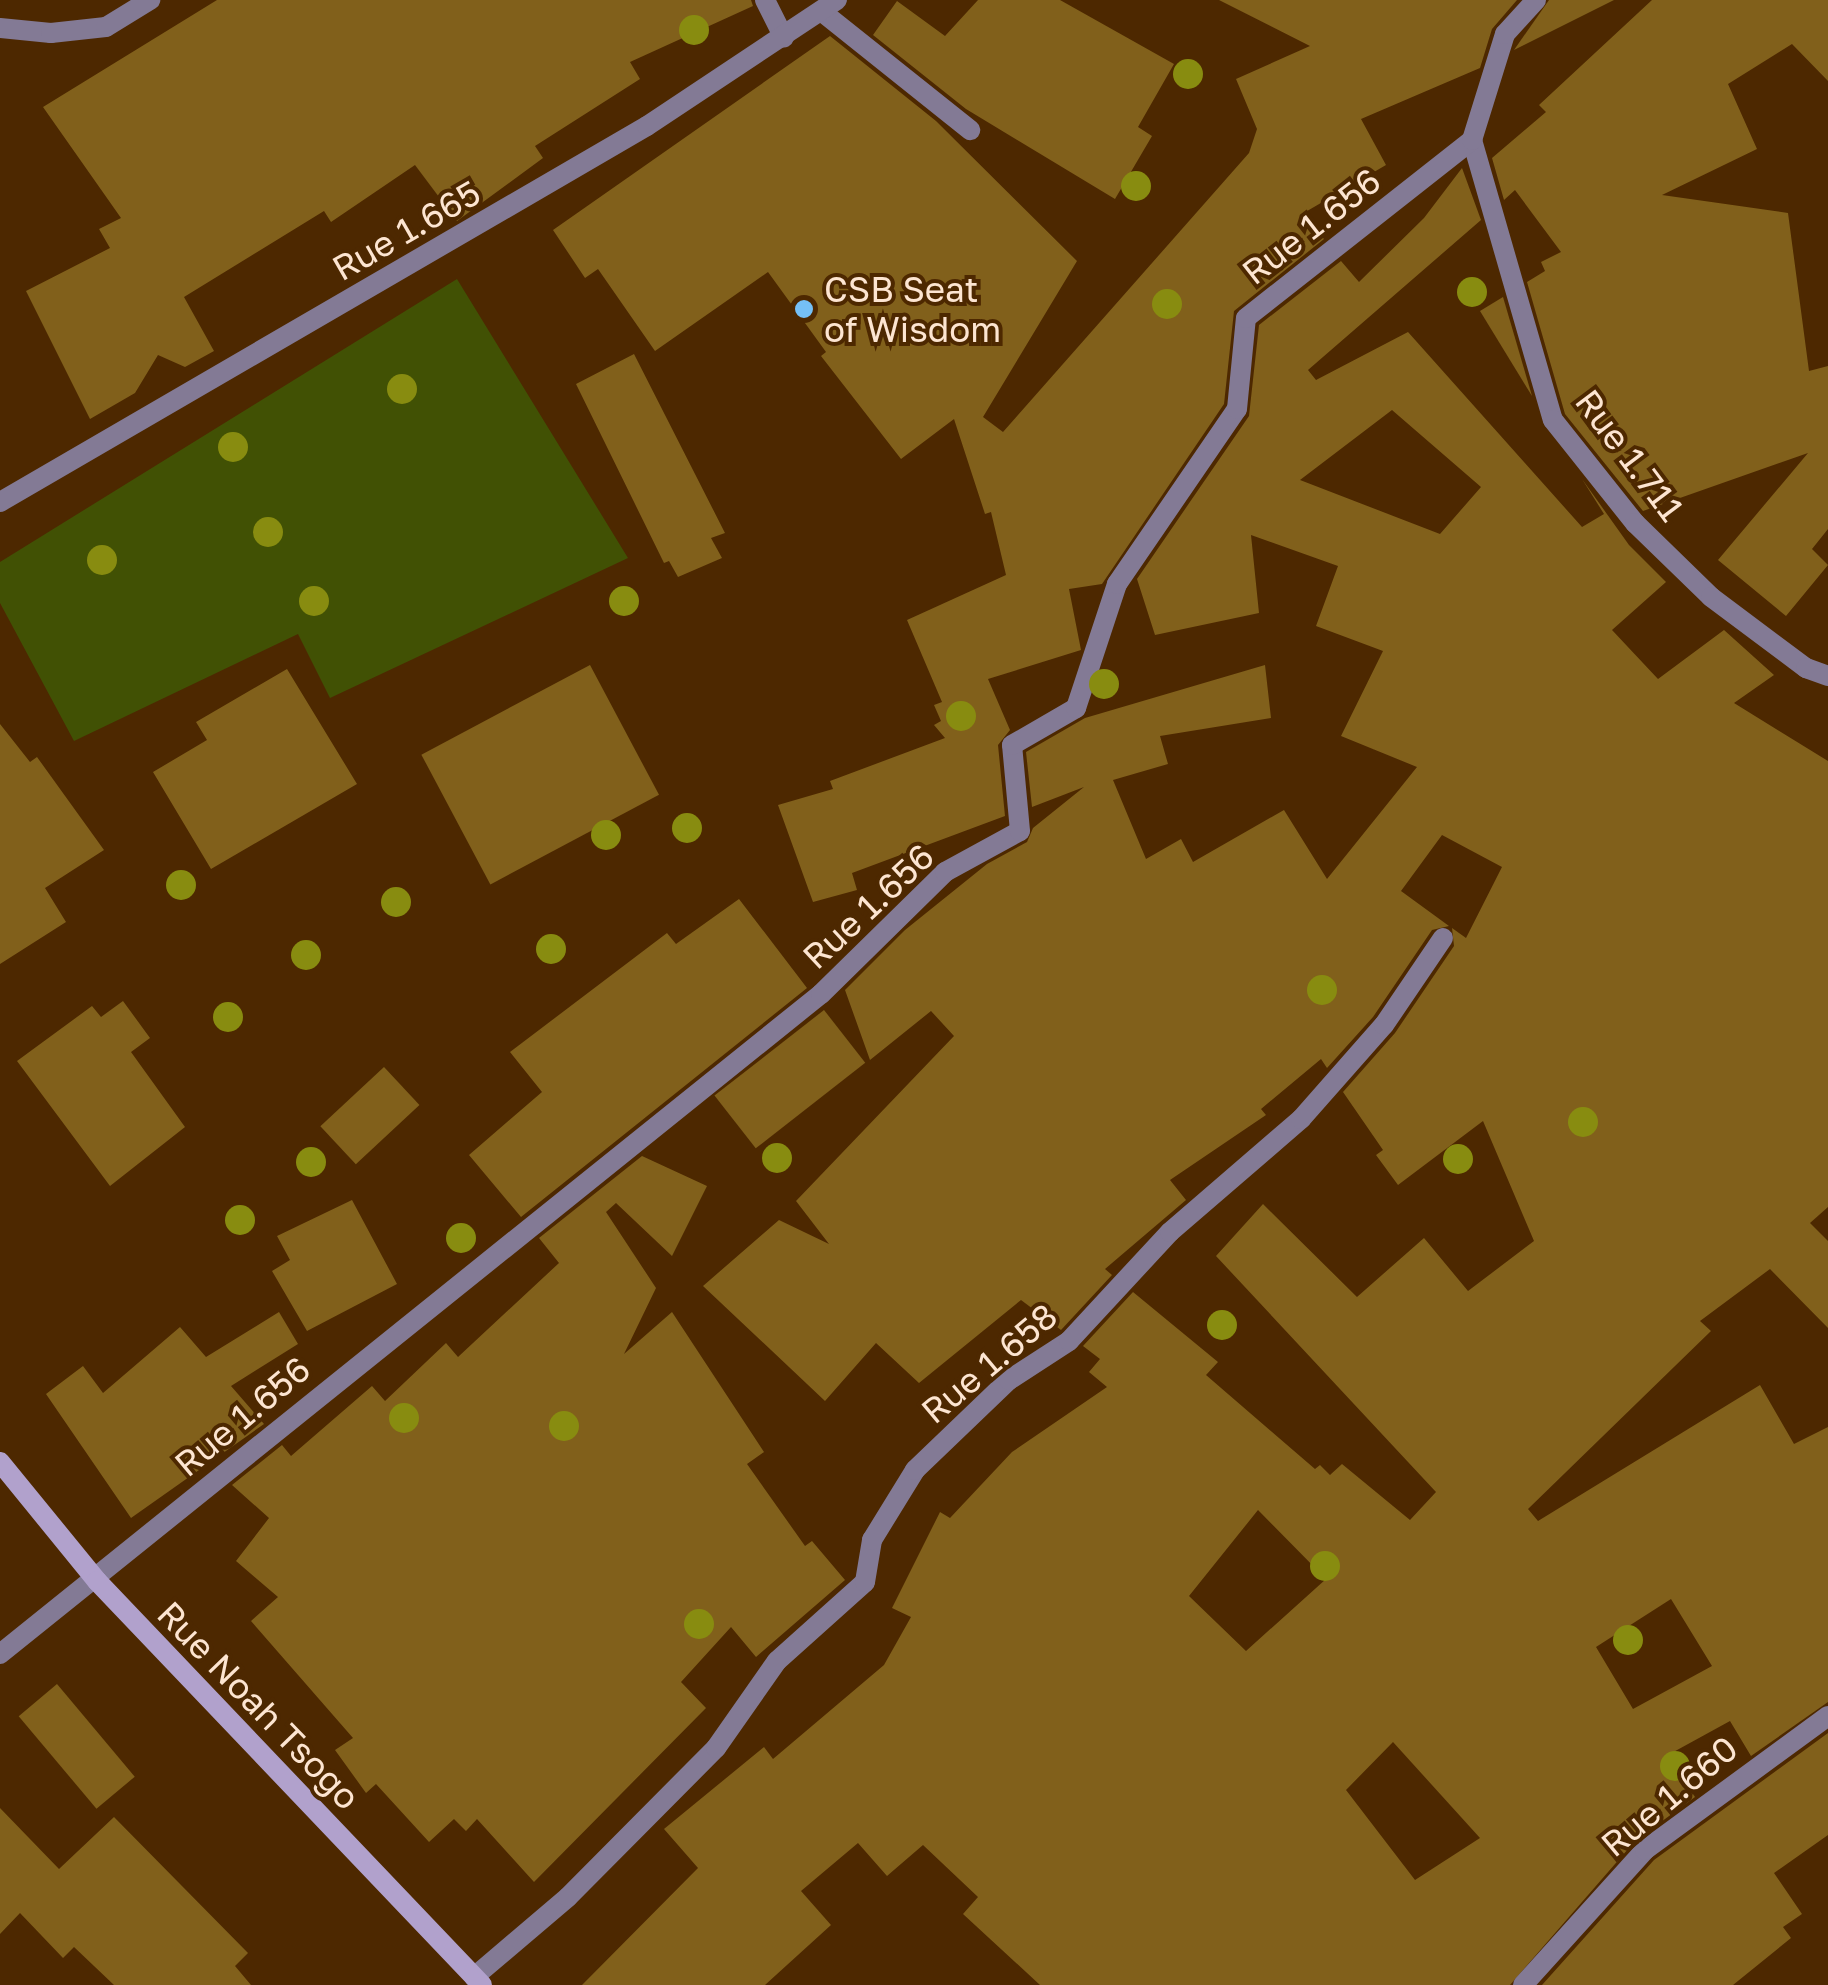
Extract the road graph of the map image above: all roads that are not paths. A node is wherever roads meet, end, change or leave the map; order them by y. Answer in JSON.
{"nodes":[{"id":1,"x":150,"y":0,"type":"edge"},
{"id":2,"x":765,"y":0,"type":"edge"},
{"id":3,"x":1536,"y":0,"type":"edge"},
{"id":4,"x":829,"y":6,"type":"edge"},
{"id":5,"x":0,"y":28,"type":"edge"},
{"id":6,"x":784,"y":38,"type":"junction"},
{"id":7,"x":970,"y":130,"type":"dead end"},
{"id":8,"x":1472,"y":140,"type":"junction"},
{"id":9,"x":0,"y":502,"type":"edge"},
{"id":10,"x":1828,"y":676,"type":"edge"},
{"id":11,"x":1443,"y":938,"type":"dead end"},
{"id":12,"x":0,"y":1462,"type":"edge"},
{"id":13,"x":97,"y":1581,"type":"junction"},
{"id":14,"x":0,"y":1654,"type":"edge"},
{"id":15,"x":1828,"y":1716,"type":"edge"},
{"id":16,"x":478,"y":1981,"type":"edge"},
{"id":17,"x":1523,"y":1985,"type":"edge"}],
"edges":[{"from":1,"to":5,"type":"street"},
{"from":2,"to":6,"type":"street"},
{"from":3,"to":8,"type":"street"},
{"from":4,"to":6,"type":"street","name":"Rue 1.665"},
{"from":4,"to":7,"type":"street"},
{"from":6,"to":9,"type":"street","name":"Rue 1.665"},
{"from":8,"to":10,"type":"street","name":"Rue 1.711"},
{"from":8,"to":13,"type":"street","name":"Rue 1.656"},
{"from":11,"to":16,"type":"street","name":"Rue 1.658"},
{"from":12,"to":13,"type":"main road","name":"Rue Noah Tsogo"},
{"from":13,"to":14,"type":"street"},
{"from":13,"to":16,"type":"main road","name":"Rue Noah Tsogo"},
{"from":15,"to":17,"type":"street","name":"Rue 1.660"}]}
